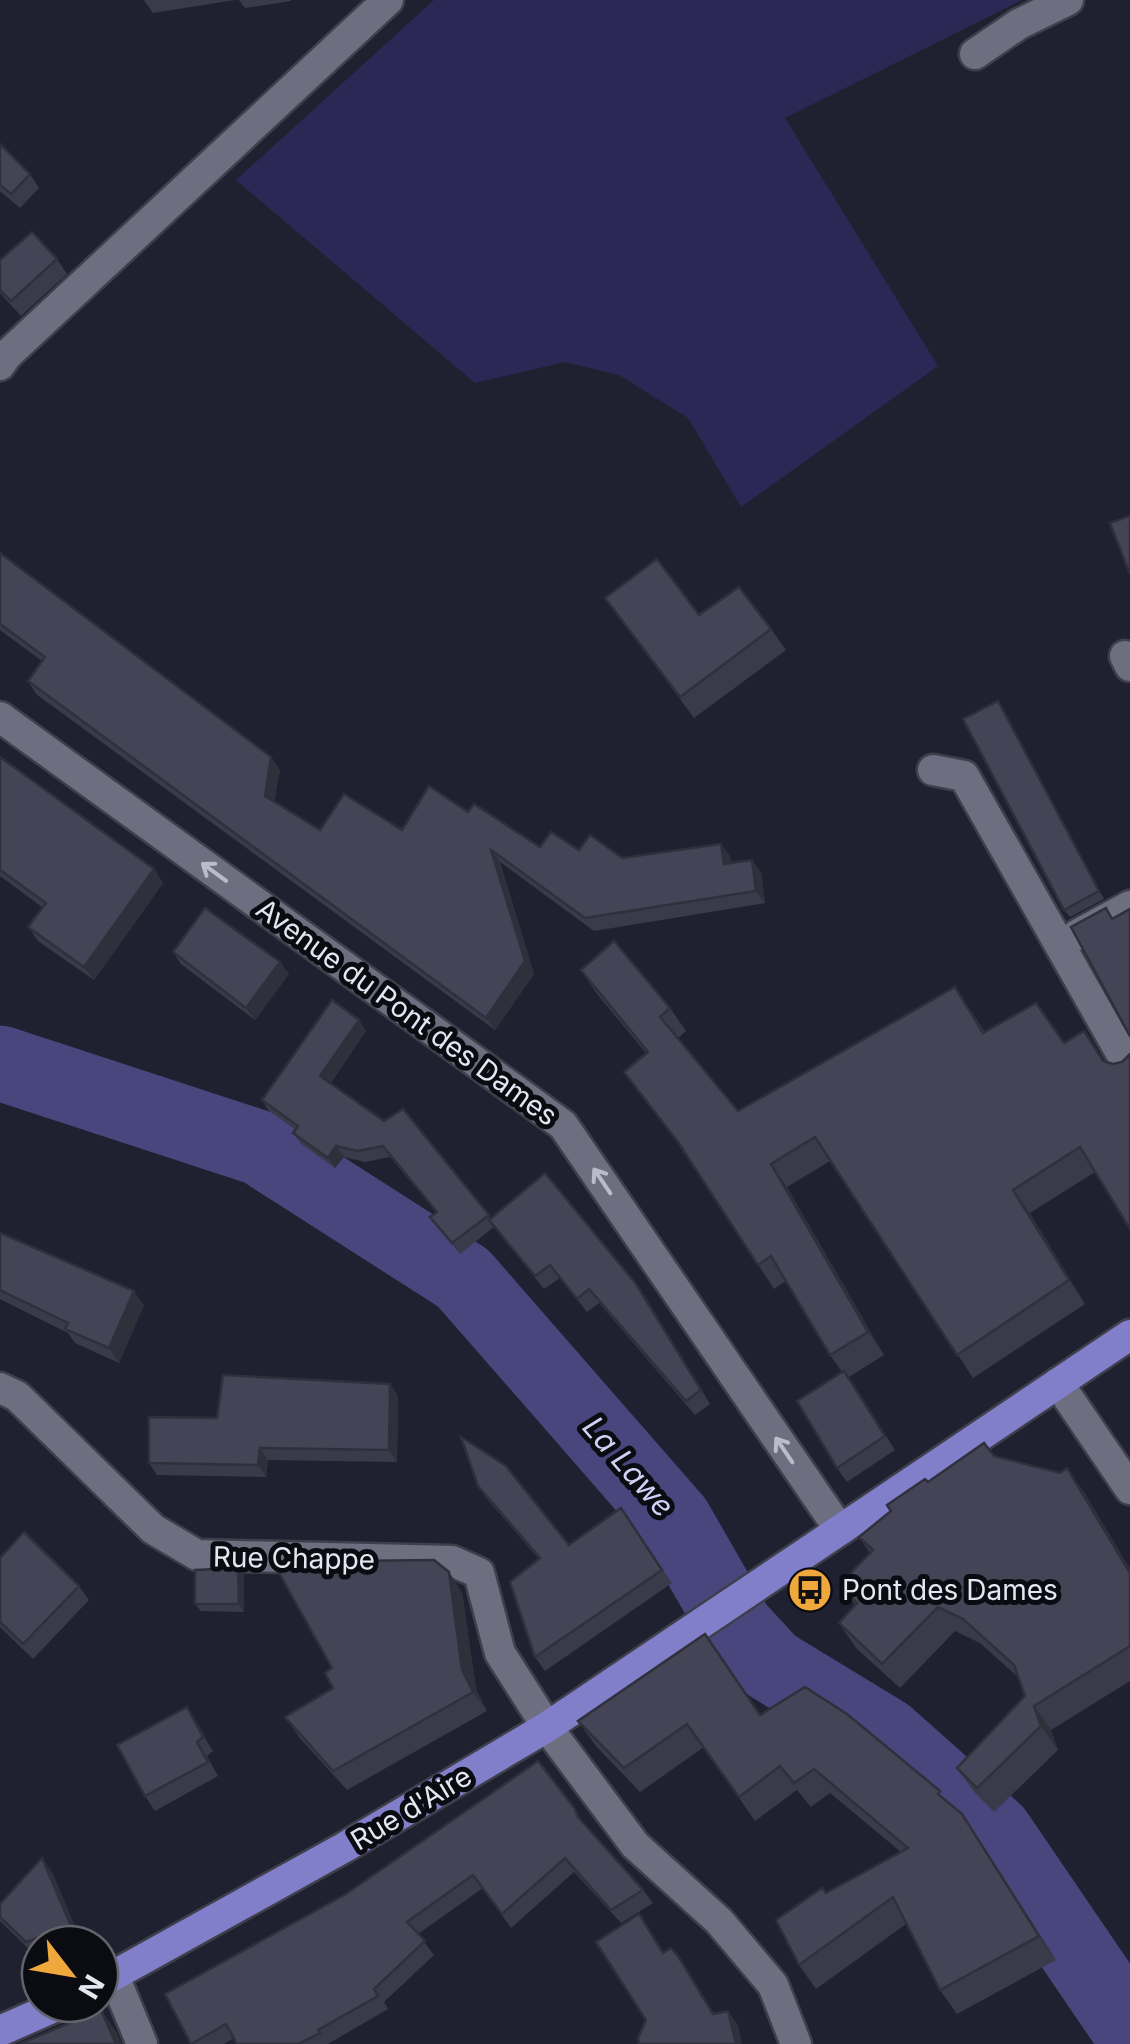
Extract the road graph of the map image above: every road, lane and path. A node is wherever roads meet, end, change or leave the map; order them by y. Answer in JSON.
{"nodes":[{"id":1,"x":388,"y":0,"type":"edge"},
{"id":2,"x":1068,"y":0,"type":"edge"},
{"id":3,"x":974,"y":54,"type":"dead end"},
{"id":4,"x":0,"y":365,"type":"edge"},
{"id":5,"x":0,"y":717,"type":"edge"},
{"id":6,"x":933,"y":770,"type":"dead end"},
{"id":7,"x":1130,"y":906,"type":"edge"},
{"id":8,"x":1061,"y":943,"type":"junction"},
{"id":9,"x":1130,"y":1069,"type":"edge"},
{"id":10,"x":1130,"y":1335,"type":"edge"},
{"id":11,"x":1058,"y":1383,"type":"junction"},
{"id":12,"x":0,"y":1388,"type":"edge"},
{"id":13,"x":1130,"y":1489,"type":"edge"},
{"id":14,"x":840,"y":1530,"type":"junction"},
{"id":15,"x":548,"y":1727,"type":"junction"},
{"id":16,"x":120,"y":1973,"type":"edge"},
{"id":17,"x":120,"y":2004,"type":"edge"},
{"id":18,"x":142,"y":2044,"type":"edge"},
{"id":19,"x":796,"y":2044,"type":"edge"}],
"edges":[{"from":1,"to":4,"type":"street"},
{"from":2,"to":3,"type":"street"},
{"from":14,"to":5,"type":"street","name":"Avenue du Pont des Dames","one_way":true},
{"from":6,"to":8,"type":"street"},
{"from":7,"to":8,"type":"street"},
{"from":8,"to":9,"type":"street"},
{"from":10,"to":11,"type":"main road"},
{"from":11,"to":13,"type":"street"},
{"from":11,"to":14,"type":"main road"},
{"from":12,"to":15,"type":"street","name":"Rue Chappe"},
{"from":14,"to":15,"type":"main road","name":"Rue d'Aire"},
{"from":15,"to":16,"type":"main road","name":"Rue d'Aire"},
{"from":15,"to":19,"type":"street"},
{"from":17,"to":18,"type":"street"}]}
